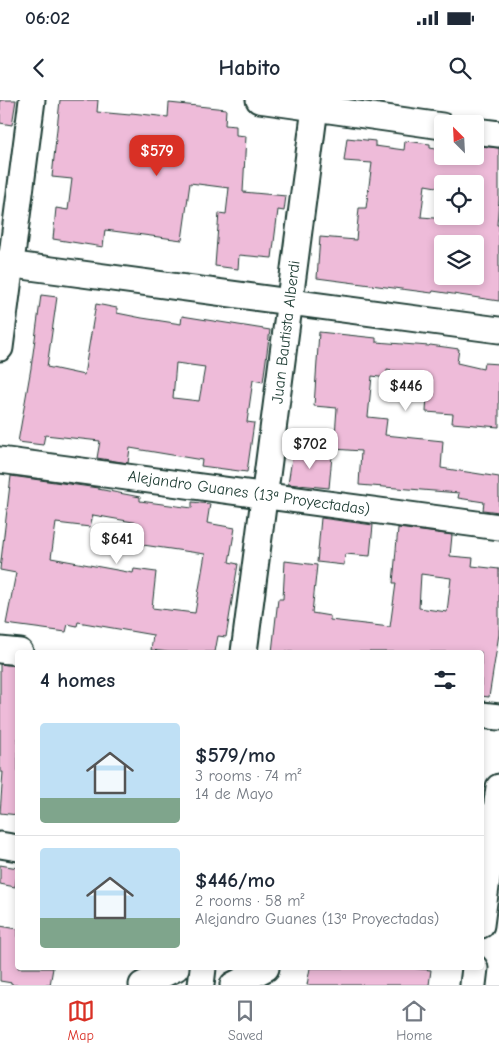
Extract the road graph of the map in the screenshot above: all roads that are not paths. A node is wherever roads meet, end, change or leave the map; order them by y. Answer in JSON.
{"nodes":[{"id":1,"x":32,"y":100,"type":"edge"},
{"id":2,"x":259,"y":100,"type":"edge"},
{"id":3,"x":316,"y":104,"type":"edge"},
{"id":4,"x":434,"y":125,"type":"edge"},
{"id":5,"x":484,"y":132,"type":"edge"},
{"id":6,"x":499,"y":134,"type":"edge"},
{"id":7,"x":5,"y":264,"type":"edge"},
{"id":8,"x":290,"y":301,"type":"junction"},
{"id":9,"x":499,"y":330,"type":"edge"},
{"id":10,"x":0,"y":348,"type":"edge"},
{"id":11,"x":0,"y":460,"type":"edge"},
{"id":12,"x":265,"y":495,"type":"junction"},
{"id":13,"x":499,"y":527,"type":"edge"},
{"id":14,"x":0,"y":650,"type":"edge"},
{"id":15,"x":244,"y":650,"type":"edge"},
{"id":16,"x":15,"y":652,"type":"edge"},
{"id":17,"x":484,"y":715,"type":"edge"},
{"id":18,"x":499,"y":717,"type":"edge"},
{"id":19,"x":494,"y":798,"type":"edge"},
{"id":20,"x":0,"y":845,"type":"edge"},
{"id":21,"x":15,"y":848,"type":"edge"},
{"id":22,"x":491,"y":850,"type":"edge"},
{"id":23,"x":486,"y":915,"type":"edge"},
{"id":24,"x":172,"y":970,"type":"edge"},
{"id":25,"x":203,"y":970,"type":"edge"},
{"id":26,"x":262,"y":970,"type":"edge"},
{"id":27,"x":476,"y":970,"type":"edge"},
{"id":28,"x":142,"y":985,"type":"edge"},
{"id":29,"x":200,"y":985,"type":"edge"},
{"id":30,"x":233,"y":985,"type":"edge"},
{"id":31,"x":473,"y":985,"type":"edge"}],
"edges":[{"from":1,"to":7,"type":"street"},
{"from":2,"to":3,"type":"street"},
{"from":3,"to":4,"type":"street"},
{"from":3,"to":8,"type":"street","name":"Juan Bautista Alberdi"},
{"from":5,"to":6,"type":"street"},
{"from":7,"to":8,"type":"street"},
{"from":7,"to":10,"type":"street"},
{"from":8,"to":9,"type":"street"},
{"from":8,"to":12,"type":"street","name":"Juan Bautista Alberdi"},
{"from":11,"to":12,"type":"street","name":"Alejandro Guanes (13ª Proyectadas)"},
{"from":12,"to":13,"type":"street","name":"Alejandro Guanes (13ª Proyectadas)"},
{"from":12,"to":15,"type":"street","name":"Juan Bautista Alberdi"},
{"from":14,"to":16,"type":"street"},
{"from":17,"to":18,"type":"street"},
{"from":19,"to":22,"type":"street"},
{"from":20,"to":21,"type":"street"},
{"from":22,"to":23,"type":"street"},
{"from":24,"to":28,"type":"street"},
{"from":25,"to":29,"type":"street"},
{"from":26,"to":30,"type":"street"},
{"from":27,"to":31,"type":"street"}]}
